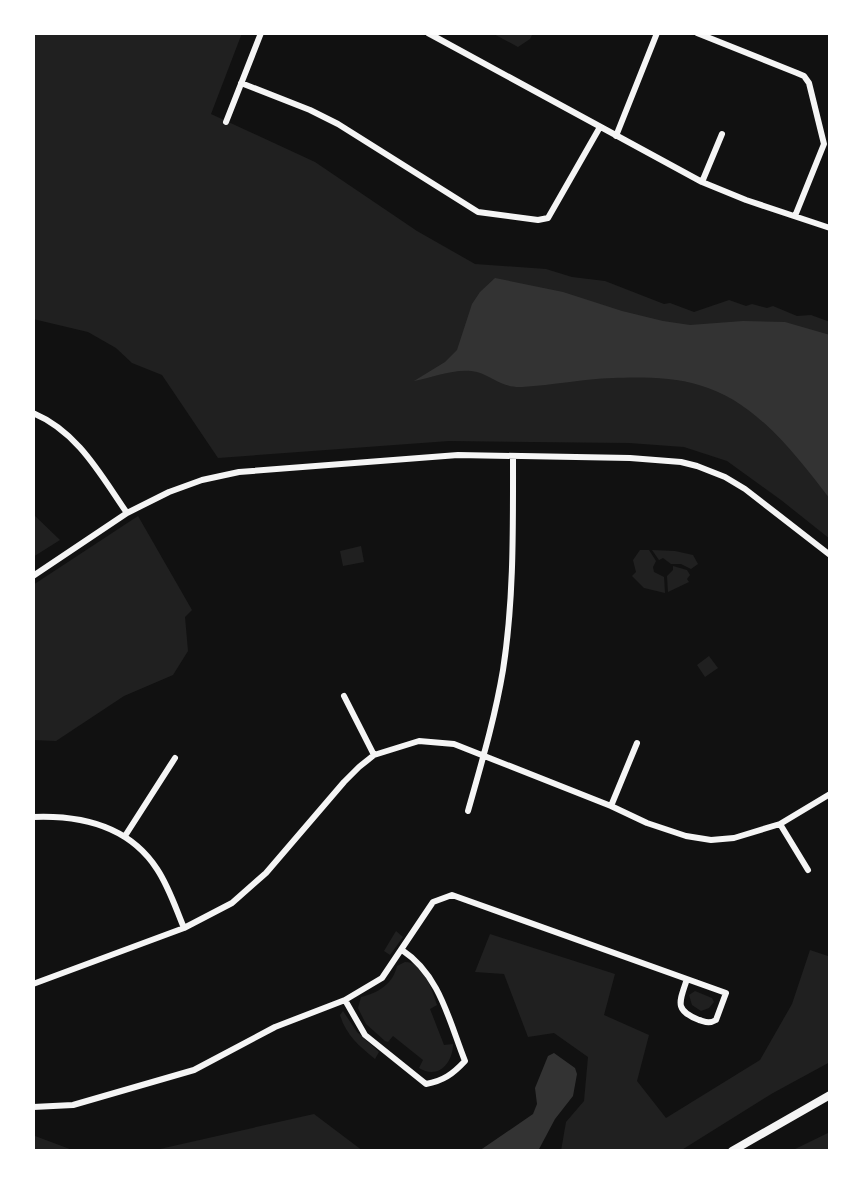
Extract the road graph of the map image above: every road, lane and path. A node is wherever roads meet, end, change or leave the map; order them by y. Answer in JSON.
{"nodes":[{"id":1,"x":261,"y":33,"type":"edge"},
{"id":2,"x":428,"y":33,"type":"edge"},
{"id":3,"x":657,"y":33,"type":"edge"},
{"id":4,"x":697,"y":33,"type":"edge"},
{"id":5,"x":241,"y":83,"type":"junction"},
{"id":6,"x":226,"y":122,"type":"dead end"},
{"id":7,"x":600,"y":127,"type":"junction"},
{"id":8,"x":722,"y":134,"type":"dead end"},
{"id":9,"x":616,"y":135,"type":"junction"},
{"id":10,"x":702,"y":182,"type":"junction"},
{"id":11,"x":795,"y":216,"type":"junction"},
{"id":12,"x":830,"y":228,"type":"edge"},
{"id":13,"x":33,"y":413,"type":"edge"},
{"id":14,"x":513,"y":456,"type":"junction"},
{"id":15,"x":127,"y":513,"type":"junction"},
{"id":16,"x":830,"y":555,"type":"edge"},
{"id":17,"x":33,"y":576,"type":"edge"},
{"id":18,"x":344,"y":696,"type":"dead end"},
{"id":19,"x":637,"y":743,"type":"dead end"},
{"id":20,"x":484,"y":754,"type":"junction"},
{"id":21,"x":374,"y":755,"type":"junction"},
{"id":22,"x":175,"y":758,"type":"dead end"},
{"id":23,"x":830,"y":794,"type":"edge"},
{"id":24,"x":611,"y":806,"type":"junction"},
{"id":25,"x":468,"y":811,"type":"dead end"},
{"id":26,"x":33,"y":817,"type":"edge"},
{"id":27,"x":780,"y":824,"type":"junction"},
{"id":28,"x":125,"y":836,"type":"junction"},
{"id":29,"x":808,"y":870,"type":"dead end"},
{"id":30,"x":184,"y":928,"type":"junction"},
{"id":31,"x":402,"y":950,"type":"junction"},
{"id":32,"x":687,"y":979,"type":"junction"},
{"id":33,"x":33,"y":984,"type":"edge"},
{"id":34,"x":345,"y":1000,"type":"junction"},
{"id":35,"x":830,"y":1095,"type":"edge"},
{"id":36,"x":33,"y":1107,"type":"edge"},
{"id":37,"x":732,"y":1151,"type":"edge"}],
"edges":[{"from":1,"to":5,"type":"street"},
{"from":2,"to":7,"type":"street"},
{"from":3,"to":9,"type":"street"},
{"from":4,"to":11,"type":"street"},
{"from":5,"to":6,"type":"street"},
{"from":5,"to":7,"type":"street"},
{"from":7,"to":9,"type":"street"},
{"from":8,"to":10,"type":"street"},
{"from":9,"to":10,"type":"street"},
{"from":10,"to":11,"type":"street"},
{"from":11,"to":12,"type":"street"},
{"from":13,"to":15,"type":"street"},
{"from":14,"to":15,"type":"street"},
{"from":14,"to":16,"type":"street"},
{"from":14,"to":20,"type":"street"},
{"from":15,"to":17,"type":"street"},
{"from":18,"to":21,"type":"street"},
{"from":19,"to":24,"type":"street"},
{"from":20,"to":21,"type":"street"},
{"from":20,"to":24,"type":"street"},
{"from":20,"to":25,"type":"street"},
{"from":21,"to":30,"type":"street"},
{"from":22,"to":28,"type":"street"},
{"from":23,"to":27,"type":"street"},
{"from":24,"to":27,"type":"street"},
{"from":26,"to":28,"type":"street"},
{"from":27,"to":29,"type":"street"},
{"from":28,"to":30,"type":"street"},
{"from":30,"to":33,"type":"street"},
{"from":31,"to":32,"type":"street"},
{"from":31,"to":34,"type":"street"},
{"from":31,"to":34,"type":"street"},
{"from":32,"to":32,"type":"street"},
{"from":34,"to":36,"type":"street"},
{"from":35,"to":37,"type":"main road"}]}
